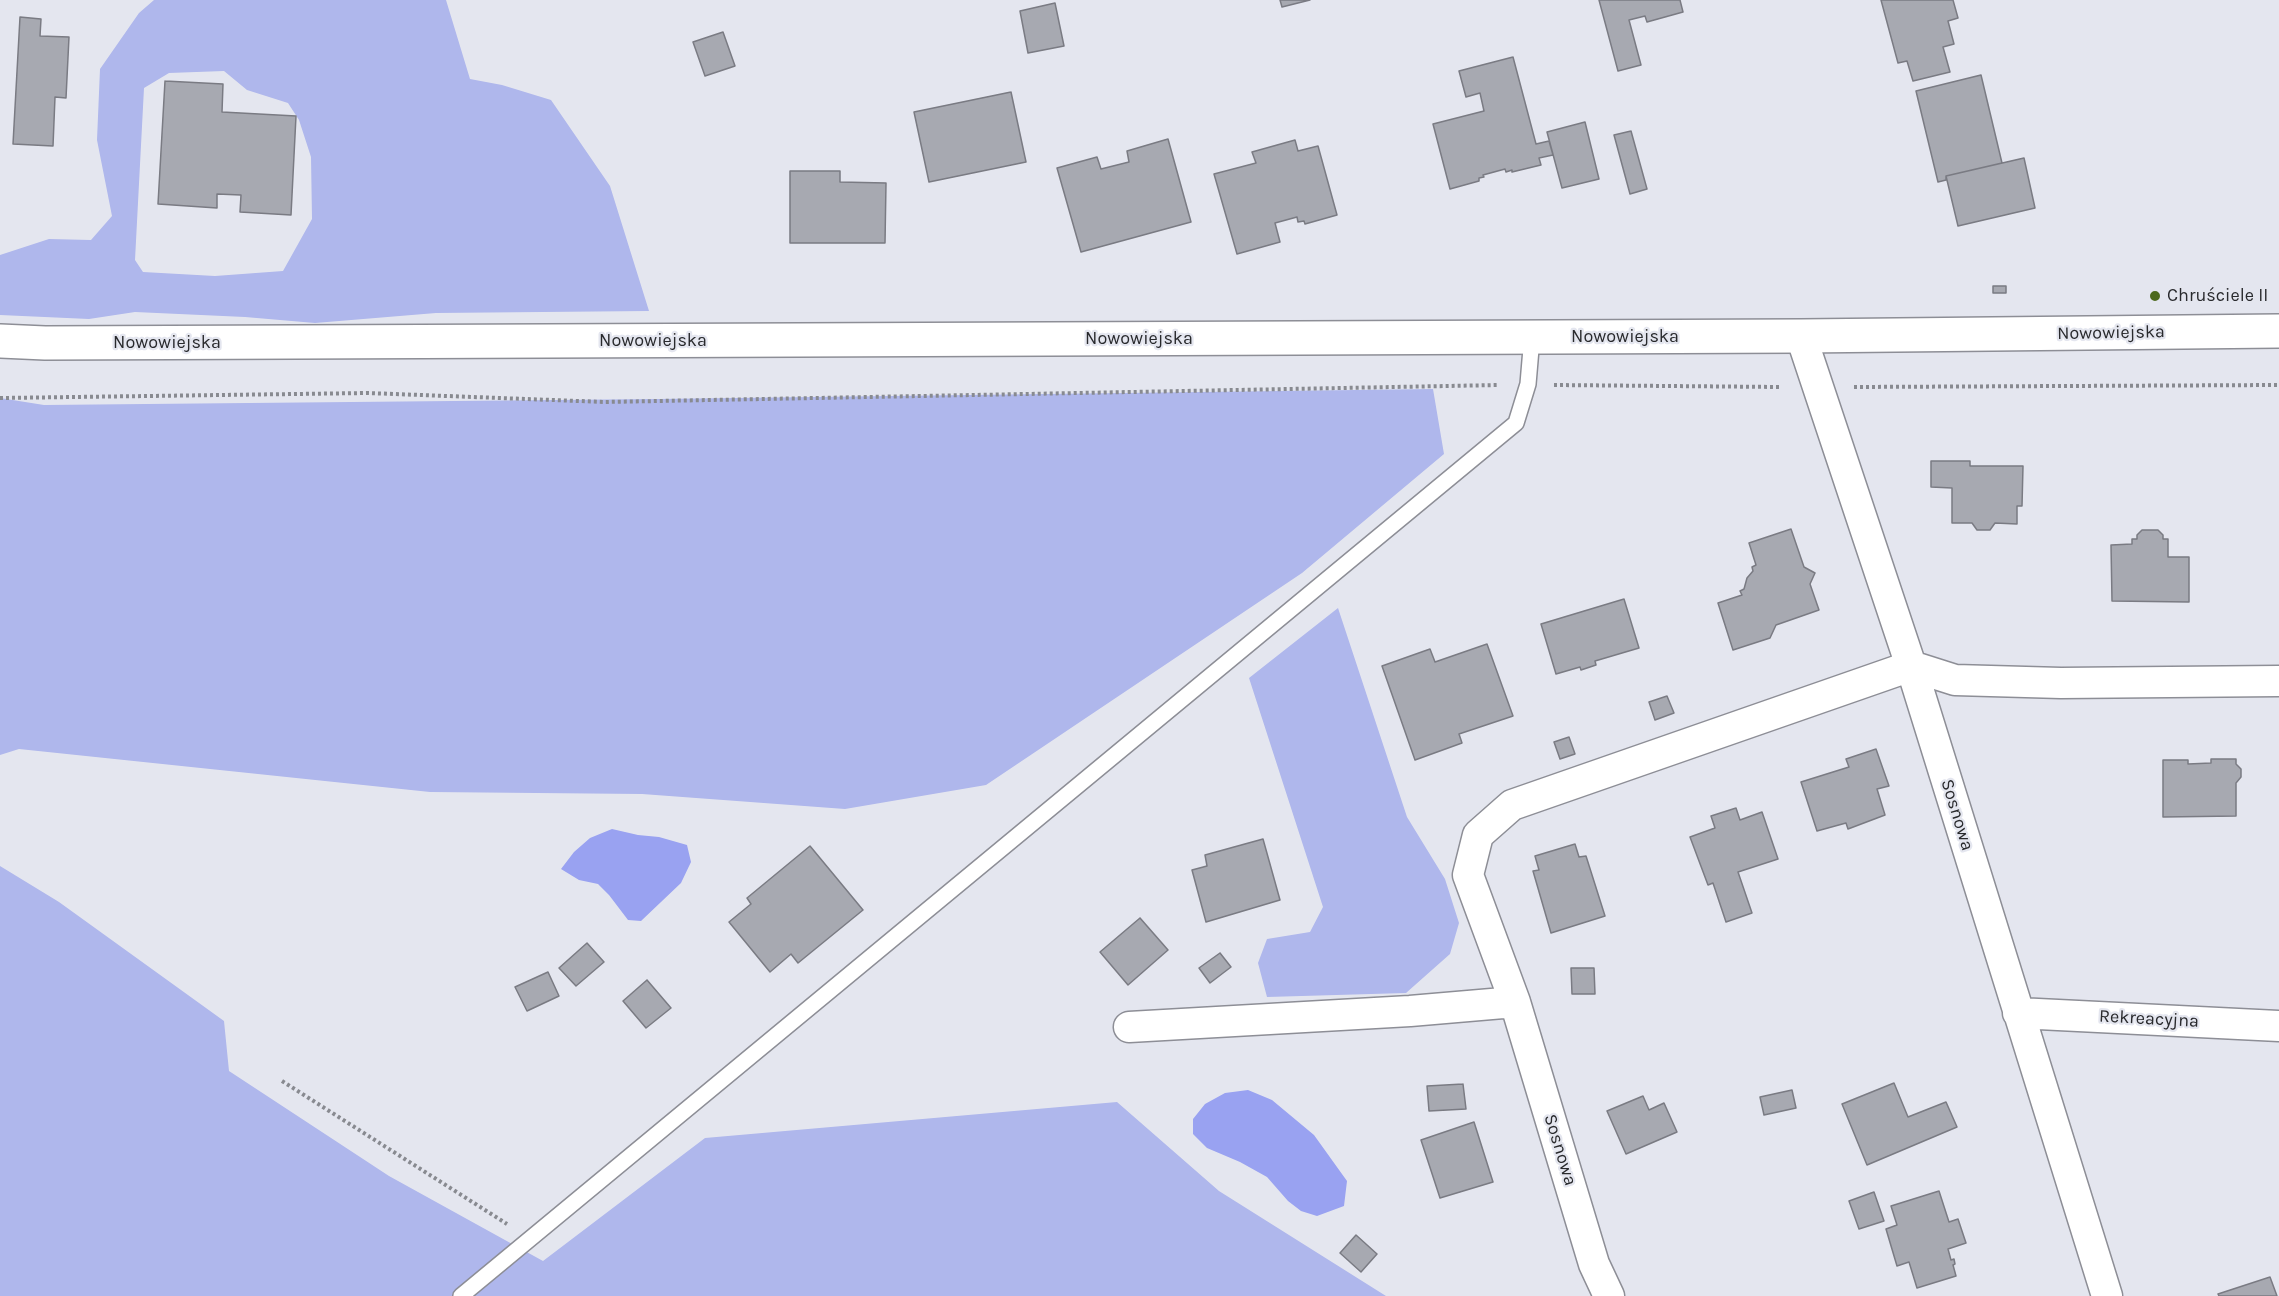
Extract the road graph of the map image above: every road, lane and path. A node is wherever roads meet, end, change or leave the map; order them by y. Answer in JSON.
{"nodes":[{"id":1,"x":2279,"y":331,"type":"edge"},
{"id":2,"x":1801,"y":336,"type":"junction"},
{"id":3,"x":1532,"y":337,"type":"junction"},
{"id":4,"x":0,"y":340,"type":"edge"},
{"id":5,"x":1528,"y":384,"type":"junction"},
{"id":6,"x":2279,"y":385,"type":"edge"},
{"id":7,"x":1818,"y":387,"type":"junction"},
{"id":8,"x":0,"y":398,"type":"edge"},
{"id":9,"x":1911,"y":666,"type":"junction"},
{"id":10,"x":2279,"y":681,"type":"edge"},
{"id":11,"x":1515,"y":1002,"type":"junction"},
{"id":12,"x":2018,"y":1013,"type":"junction"},
{"id":13,"x":2279,"y":1026,"type":"edge"},
{"id":14,"x":1129,"y":1027,"type":"dead end"},
{"id":15,"x":282,"y":1081,"type":"dead end"},
{"id":16,"x":531,"y":1239,"type":"junction"},
{"id":17,"x":461,"y":1296,"type":"edge"},
{"id":18,"x":1609,"y":1296,"type":"edge"},
{"id":19,"x":2107,"y":1296,"type":"edge"}],
"edges":[{"from":1,"to":2,"type":"street","name":"Nowowiejska"},
{"from":2,"to":3,"type":"street","name":"Nowowiejska"},
{"from":2,"to":7,"type":"street","name":"Sosnowa"},
{"from":3,"to":4,"type":"street","name":"Nowowiejska"},
{"from":3,"to":5,"type":"lane"},
{"from":5,"to":7,"type":"path"},
{"from":5,"to":8,"type":"path"},
{"from":5,"to":16,"type":"lane"},
{"from":6,"to":7,"type":"path"},
{"from":7,"to":9,"type":"street","name":"Sosnowa"},
{"from":9,"to":10,"type":"street"},
{"from":9,"to":11,"type":"street","name":"Sosnowa"},
{"from":9,"to":12,"type":"street","name":"Sosnowa"},
{"from":11,"to":14,"type":"street"},
{"from":11,"to":18,"type":"street","name":"Sosnowa"},
{"from":12,"to":13,"type":"street","name":"Rekreacyjna"},
{"from":12,"to":19,"type":"street","name":"Sosnowa"},
{"from":15,"to":16,"type":"path"},
{"from":16,"to":17,"type":"lane"}]}
